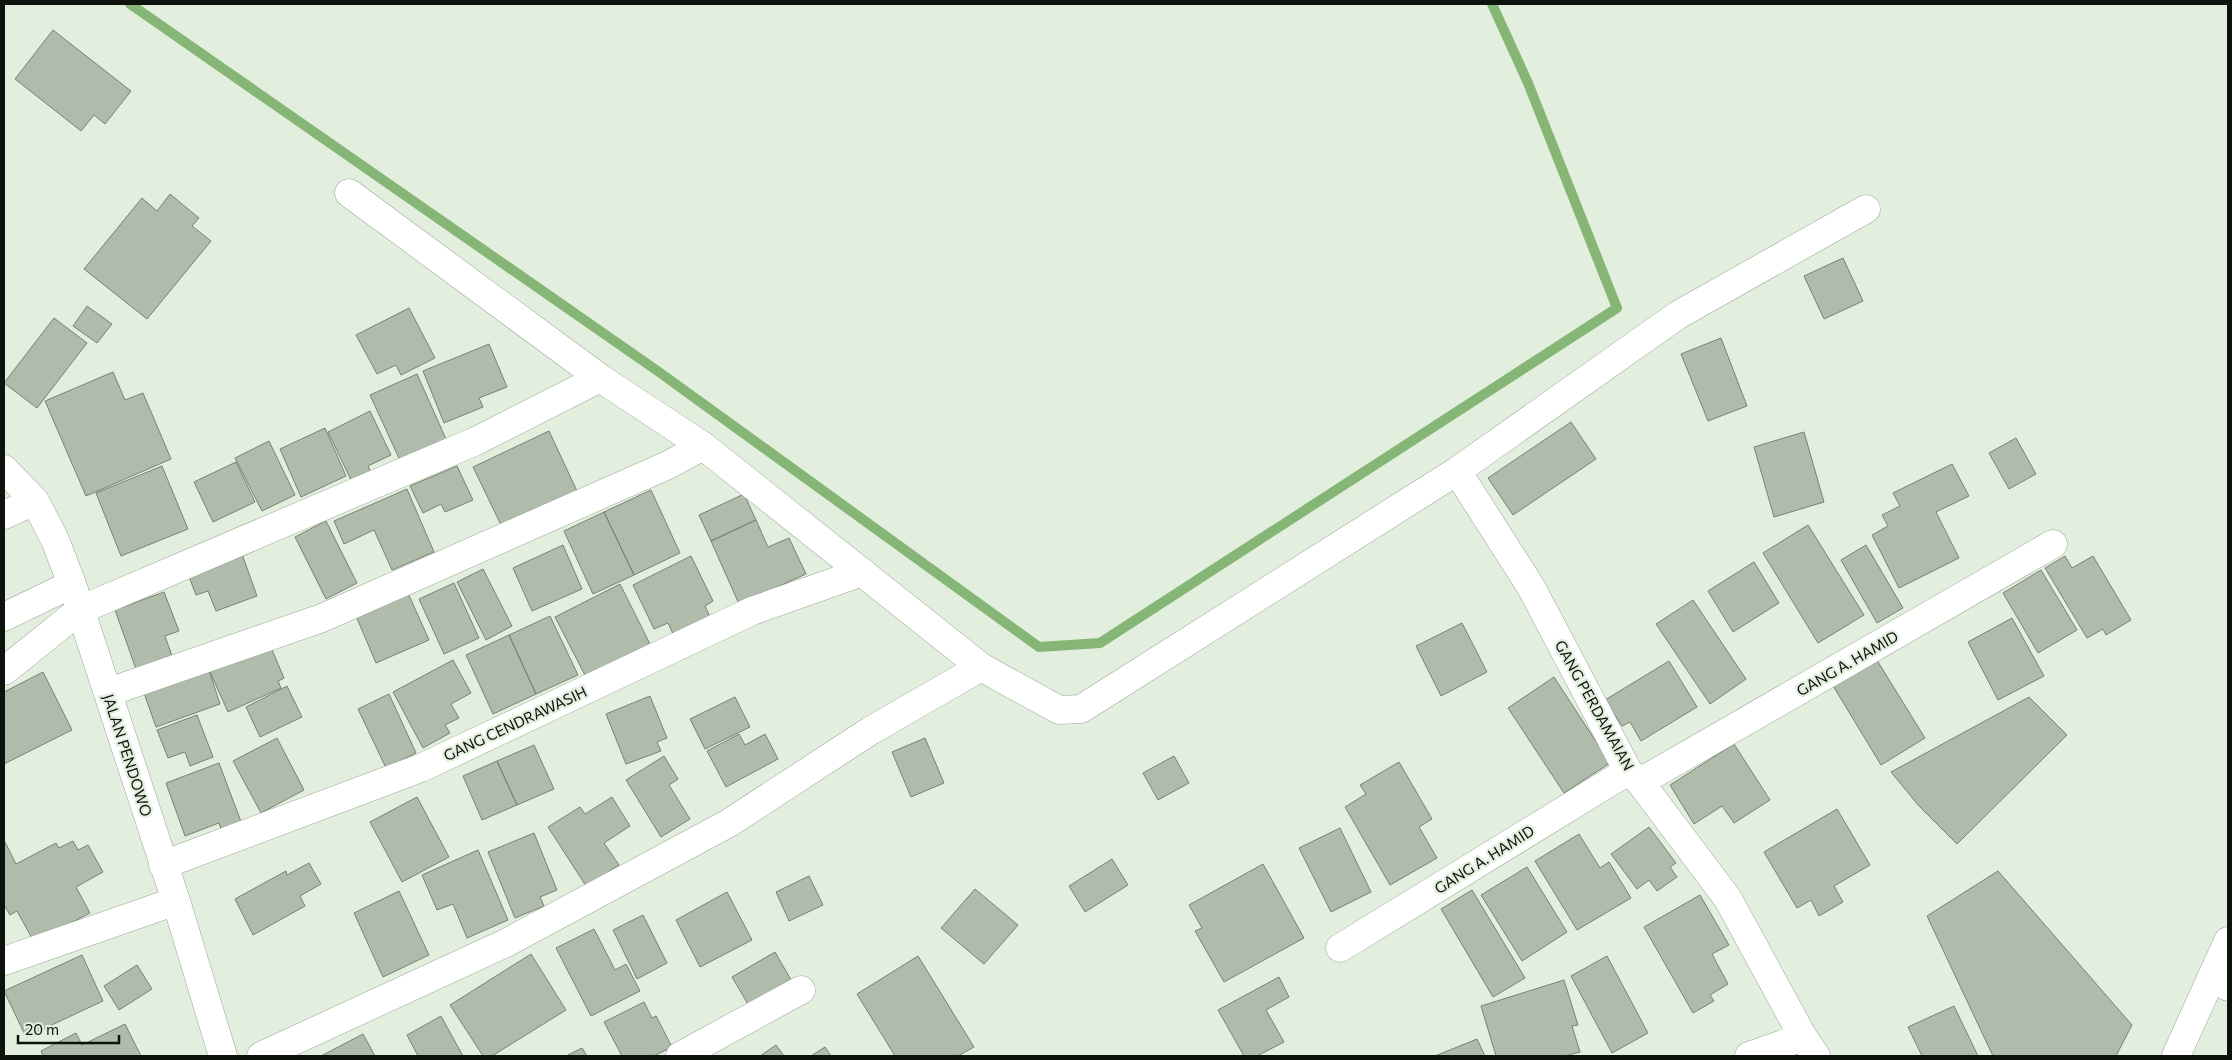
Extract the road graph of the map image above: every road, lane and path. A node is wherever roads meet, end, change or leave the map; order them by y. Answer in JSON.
{"nodes":[{"id":1,"x":349,"y":193,"type":"dead end"},
{"id":2,"x":1866,"y":209,"type":"dead end"},
{"id":3,"x":600,"y":378,"type":"junction"},
{"id":4,"x":703,"y":446,"type":"junction"},
{"id":5,"x":4,"y":469,"type":"edge"},
{"id":6,"x":1457,"y":471,"type":"junction"},
{"id":7,"x":34,"y":501,"type":"junction"},
{"id":8,"x":4,"y":515,"type":"edge"},
{"id":9,"x":2053,"y":544,"type":"dead end"},
{"id":10,"x":862,"y":572,"type":"junction"},
{"id":11,"x":72,"y":584,"type":"junction"},
{"id":12,"x":80,"y":610,"type":"junction"},
{"id":13,"x":4,"y":617,"type":"edge"},
{"id":14,"x":981,"y":667,"type":"junction"},
{"id":15,"x":4,"y":671,"type":"edge"},
{"id":16,"x":109,"y":692,"type":"junction"},
{"id":17,"x":1634,"y":776,"type":"junction"},
{"id":18,"x":163,"y":865,"type":"junction"},
{"id":19,"x":176,"y":901,"type":"junction"},
{"id":20,"x":2228,"y":941,"type":"edge"},
{"id":21,"x":1340,"y":948,"type":"dead end"},
{"id":22,"x":4,"y":961,"type":"edge"},
{"id":23,"x":2220,"y":982,"type":"edge"},
{"id":24,"x":801,"y":990,"type":"dead end"},
{"id":25,"x":1809,"y":1047,"type":"edge"},
{"id":26,"x":223,"y":1056,"type":"edge"},
{"id":27,"x":261,"y":1056,"type":"edge"},
{"id":28,"x":680,"y":1056,"type":"edge"},
{"id":29,"x":1749,"y":1056,"type":"edge"},
{"id":30,"x":2176,"y":1056,"type":"edge"}],
"edges":[{"from":1,"to":3,"type":"street"},
{"from":2,"to":6,"type":"street"},
{"from":3,"to":4,"type":"street"},
{"from":3,"to":12,"type":"street"},
{"from":4,"to":10,"type":"street"},
{"from":4,"to":16,"type":"street"},
{"from":5,"to":7,"type":"street","name":"JALAN PENDOWO"},
{"from":6,"to":14,"type":"street"},
{"from":6,"to":17,"type":"street","name":"GANG PERDAMAIAN"},
{"from":7,"to":8,"type":"street"},
{"from":7,"to":11,"type":"street","name":"JALAN PENDOWO"},
{"from":9,"to":17,"type":"street","name":"GANG A. HAMID"},
{"from":10,"to":14,"type":"street"},
{"from":10,"to":18,"type":"street","name":"GANG CENDRAWASIH"},
{"from":11,"to":12,"type":"street","name":"JALAN PENDOWO"},
{"from":11,"to":13,"type":"street"},
{"from":12,"to":15,"type":"street"},
{"from":12,"to":16,"type":"street","name":"JALAN PENDOWO"},
{"from":14,"to":27,"type":"street"},
{"from":16,"to":18,"type":"street","name":"JALAN PENDOWO"},
{"from":17,"to":21,"type":"street","name":"GANG A. HAMID"},
{"from":17,"to":25,"type":"street","name":"GANG PERDAMAIAN"},
{"from":18,"to":19,"type":"street","name":"JALAN PENDOWO"},
{"from":19,"to":22,"type":"street"},
{"from":19,"to":26,"type":"street","name":"JALAN PENDOWO"},
{"from":20,"to":23,"type":"street"},
{"from":23,"to":30,"type":"street"},
{"from":24,"to":28,"type":"street"},
{"from":25,"to":29,"type":"street"}]}
